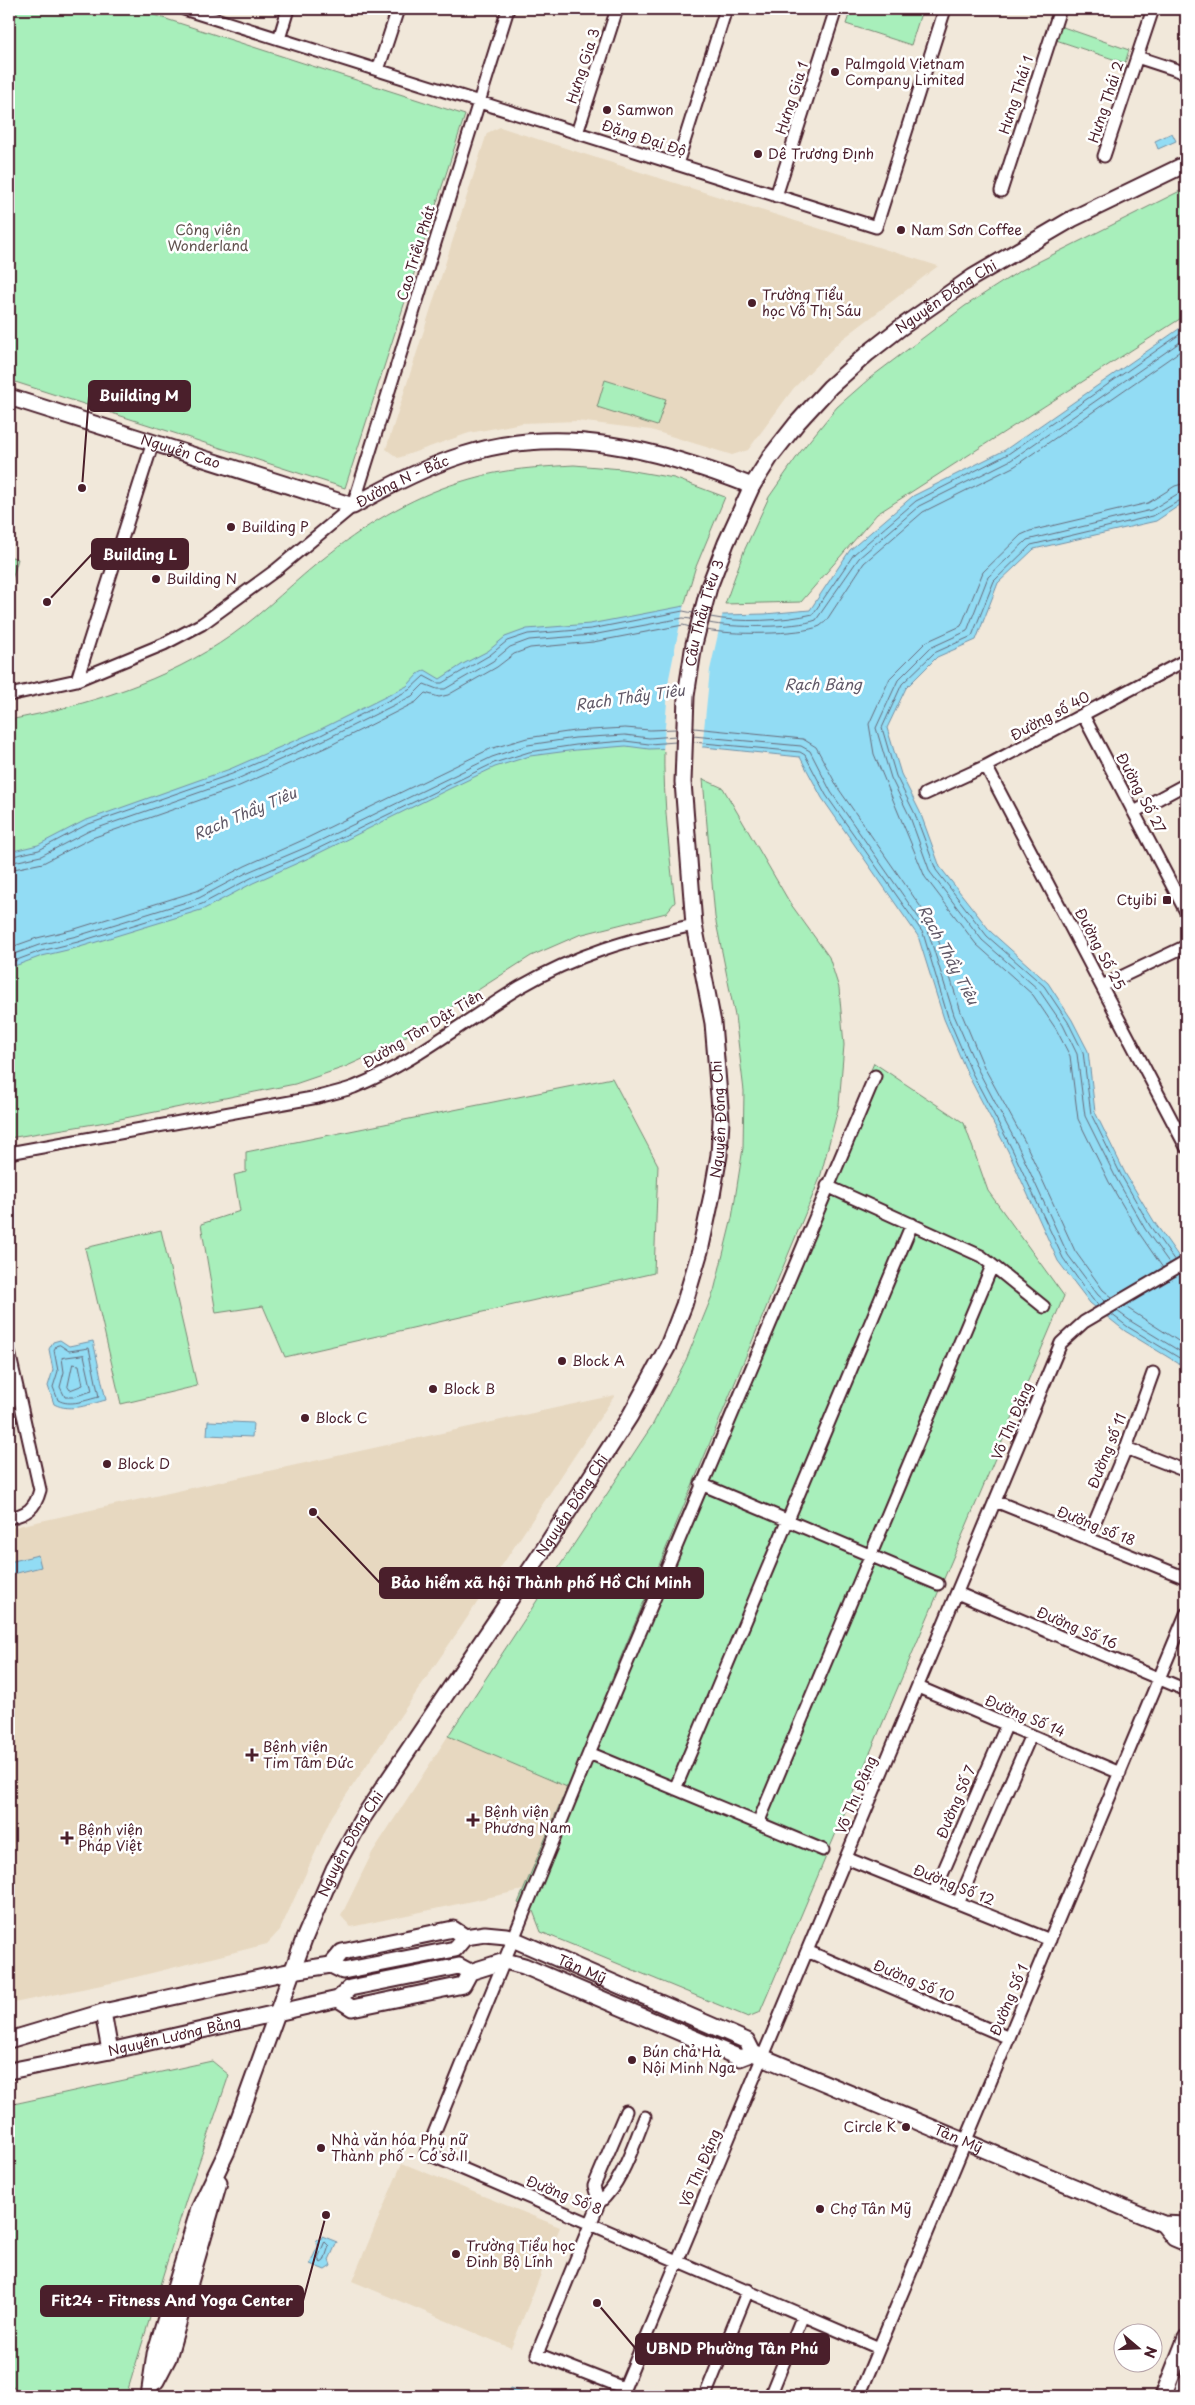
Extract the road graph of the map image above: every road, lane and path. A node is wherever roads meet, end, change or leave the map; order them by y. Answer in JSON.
{"nodes":[{"id":1,"x":184,"y":9,"type":"edge"},
{"id":2,"x":288,"y":9,"type":"edge"},
{"id":3,"x":398,"y":9,"type":"edge"},
{"id":4,"x":508,"y":9,"type":"edge"},
{"id":5,"x":617,"y":9,"type":"edge"},
{"id":6,"x":726,"y":9,"type":"edge"},
{"id":7,"x":836,"y":9,"type":"edge"},
{"id":8,"x":945,"y":9,"type":"edge"},
{"id":9,"x":1060,"y":9,"type":"edge"},
{"id":10,"x":1152,"y":9,"type":"edge"},
{"id":11,"x":279,"y":39,"type":"junction"},
{"id":12,"x":1137,"y":57,"type":"junction"},
{"id":13,"x":378,"y":70,"type":"junction"},
{"id":14,"x":1186,"y":73,"type":"edge"},
{"id":15,"x":478,"y":102,"type":"junction"},
{"id":16,"x":577,"y":133,"type":"junction"},
{"id":17,"x":1104,"y":156,"type":"dead end"},
{"id":18,"x":677,"y":164,"type":"junction"},
{"id":19,"x":1186,"y":164,"type":"edge"},
{"id":20,"x":1001,"y":191,"type":"dead end"},
{"id":21,"x":776,"y":196,"type":"junction"},
{"id":22,"x":9,"y":397,"type":"edge"},
{"id":23,"x":153,"y":442,"type":"junction"},
{"id":24,"x":752,"y":486,"type":"junction"},
{"id":25,"x":353,"y":506,"type":"junction"},
{"id":26,"x":726,"y":543,"type":"joint"},
{"id":27,"x":1186,"y":660,"type":"edge"},
{"id":28,"x":77,"y":680,"type":"junction"},
{"id":29,"x":9,"y":695,"type":"edge"},
{"id":30,"x":1083,"y":715,"type":"junction"},
{"id":31,"x":986,"y":766,"type":"junction"},
{"id":32,"x":1186,"y":784,"type":"edge"},
{"id":33,"x":925,"y":794,"type":"dead end"},
{"id":34,"x":1134,"y":812,"type":"junction"},
{"id":35,"x":687,"y":834,"type":"joint"},
{"id":36,"x":1186,"y":912,"type":"edge"},
{"id":37,"x":694,"y":925,"type":"junction"},
{"id":38,"x":1186,"y":946,"type":"edge"},
{"id":39,"x":1102,"y":986,"type":"junction"},
{"id":40,"x":875,"y":1076,"type":"dead end"},
{"id":41,"x":1186,"y":1147,"type":"edge"},
{"id":42,"x":9,"y":1153,"type":"edge"},
{"id":43,"x":827,"y":1186,"type":"junction"},
{"id":44,"x":912,"y":1224,"type":"junction"},
{"id":45,"x":1186,"y":1262,"type":"edge"},
{"id":46,"x":992,"y":1266,"type":"junction"},
{"id":47,"x":1044,"y":1307,"type":"dead end"},
{"id":48,"x":9,"y":1352,"type":"edge"},
{"id":49,"x":1153,"y":1373,"type":"dead end"},
{"id":50,"x":1126,"y":1448,"type":"junction"},
{"id":51,"x":1186,"y":1471,"type":"edge"},
{"id":52,"x":702,"y":1484,"type":"junction"},
{"id":53,"x":995,"y":1501,"type":"junction"},
{"id":54,"x":9,"y":1518,"type":"edge"},
{"id":55,"x":788,"y":1520,"type":"junction"},
{"id":56,"x":1088,"y":1538,"type":"junction"},
{"id":57,"x":869,"y":1555,"type":"junction"},
{"id":58,"x":1186,"y":1578,"type":"edge"},
{"id":59,"x":938,"y":1584,"type":"dead end"},
{"id":60,"x":957,"y":1593,"type":"junction"},
{"id":61,"x":1186,"y":1614,"type":"edge"},
{"id":62,"x":1159,"y":1679,"type":"junction"},
{"id":63,"x":918,"y":1687,"type":"junction"},
{"id":64,"x":1186,"y":1690,"type":"edge"},
{"id":65,"x":1007,"y":1724,"type":"junction"},
{"id":66,"x":1031,"y":1735,"type":"junction"},
{"id":67,"x":589,"y":1753,"type":"junction"},
{"id":68,"x":1120,"y":1773,"type":"junction"},
{"id":69,"x":675,"y":1789,"type":"junction"},
{"id":70,"x":758,"y":1823,"type":"junction"},
{"id":71,"x":823,"y":1850,"type":"dead end"},
{"id":72,"x":846,"y":1858,"type":"junction"},
{"id":73,"x":934,"y":1893,"type":"junction"},
{"id":74,"x":958,"y":1903,"type":"junction"},
{"id":75,"x":513,"y":1939,"type":"junction"},
{"id":76,"x":1050,"y":1940,"type":"junction"},
{"id":77,"x":807,"y":1952,"type":"junction"},
{"id":78,"x":505,"y":1961,"type":"junction"},
{"id":79,"x":292,"y":1971,"type":"junction"},
{"id":80,"x":629,"y":1990,"type":"junction"},
{"id":81,"x":621,"y":2008,"type":"junction"},
{"id":82,"x":104,"y":2012,"type":"junction"},
{"id":83,"x":276,"y":2013,"type":"junction"},
{"id":84,"x":1009,"y":2038,"type":"junction"},
{"id":85,"x":9,"y":2040,"type":"edge"},
{"id":86,"x":110,"y":2051,"type":"junction"},
{"id":87,"x":758,"y":2055,"type":"junction"},
{"id":88,"x":9,"y":2071,"type":"edge"},
{"id":89,"x":626,"y":2112,"type":"dead end"},
{"id":90,"x":645,"y":2116,"type":"dead end"},
{"id":91,"x":965,"y":2142,"type":"junction"},
{"id":92,"x":599,"y":2203,"type":"junction"},
{"id":93,"x":591,"y":2222,"type":"junction"},
{"id":94,"x":1163,"y":2224,"type":"junction"},
{"id":95,"x":1186,"y":2225,"type":"edge"},
{"id":96,"x":1186,"y":2243,"type":"edge"},
{"id":97,"x":678,"y":2259,"type":"junction"},
{"id":98,"x":748,"y":2290,"type":"junction"},
{"id":99,"x":803,"y":2314,"type":"junction"},
{"id":100,"x":1186,"y":2338,"type":"edge"},
{"id":101,"x":879,"y":2348,"type":"junction"},
{"id":102,"x":1186,"y":2382,"type":"edge"},
{"id":103,"x":622,"y":2392,"type":"edge"},
{"id":104,"x":150,"y":2394,"type":"edge"},
{"id":105,"x":705,"y":2396,"type":"edge"},
{"id":106,"x":770,"y":2396,"type":"edge"},
{"id":107,"x":859,"y":2396,"type":"edge"},
{"id":108,"x":1163,"y":2396,"type":"edge"},
{"id":109,"x":1181,"y":2396,"type":"edge"}],
"edges":[{"from":1,"to":11,"type":"street","name":"Đặng Đại Độ"},
{"from":2,"to":11,"type":"street"},
{"from":3,"to":13,"type":"street"},
{"from":4,"to":15,"type":"street","name":"Cao Triều Phát"},
{"from":5,"to":16,"type":"street","name":"Hưng Gia 3"},
{"from":6,"to":18,"type":"street"},
{"from":7,"to":21,"type":"street","name":"Hưng Gia 1"},
{"from":8,"to":21,"type":"street","name":"Đặng Đại Độ"},
{"from":9,"to":20,"type":"street","name":"Hưng Thái 1"},
{"from":10,"to":12,"type":"street","name":"Hưng Thái 2"},
{"from":11,"to":13,"type":"street","name":"Đặng Đại Độ"},
{"from":12,"to":14,"type":"street","name":"Hưng Thái 2"},
{"from":12,"to":17,"type":"street","name":"Hưng Thái 2"},
{"from":13,"to":15,"type":"street","name":"Đặng Đại Độ"},
{"from":15,"to":16,"type":"street","name":"Đặng Đại Độ"},
{"from":15,"to":25,"type":"street","name":"Cao Triều Phát"},
{"from":16,"to":18,"type":"street","name":"Đặng Đại Độ"},
{"from":18,"to":21,"type":"street","name":"Đặng Đại Độ"},
{"from":19,"to":24,"type":"street","name":"Nguyễn Đổng Chi"},
{"from":22,"to":23,"type":"street","name":"Nguyễn Cao"},
{"from":23,"to":25,"type":"street","name":"Nguyễn Cao"},
{"from":23,"to":28,"type":"street"},
{"from":24,"to":25,"type":"street","name":"Đường N - Bắc"},
{"from":24,"to":26,"type":"street","name":"Nguyễn Đổng Chi"},
{"from":25,"to":28,"type":"street","name":"Đường N - Bắc"},
{"from":26,"to":35,"type":"street","name":"Cầu Thầy Tiêu 3"},
{"from":27,"to":30,"type":"street","name":"Đường số 40"},
{"from":28,"to":29,"type":"street","name":"Đường N - Bắc"},
{"from":30,"to":31,"type":"street","name":"Đường số 40"},
{"from":30,"to":34,"type":"street","name":"Đường Số 27"},
{"from":31,"to":33,"type":"street","name":"Đường số 40"},
{"from":31,"to":39,"type":"street","name":"Đường Số 25"},
{"from":32,"to":34,"type":"street"},
{"from":34,"to":36,"type":"street","name":"Đường Số 27"},
{"from":35,"to":37,"type":"street","name":"Nguyễn Đổng Chi"},
{"from":37,"to":42,"type":"street","name":"Đường Tôn Dật Tiên"},
{"from":37,"to":79,"type":"street","name":"Nguyễn Đổng Chi"},
{"from":38,"to":39,"type":"street"},
{"from":39,"to":41,"type":"street","name":"Đường Số 25"},
{"from":40,"to":43,"type":"street"},
{"from":43,"to":44,"type":"street"},
{"from":43,"to":52,"type":"street"},
{"from":44,"to":46,"type":"street"},
{"from":44,"to":55,"type":"street"},
{"from":45,"to":53,"type":"street","name":"Võ Thị Đặng"},
{"from":46,"to":47,"type":"street"},
{"from":46,"to":57,"type":"street"},
{"from":48,"to":54,"type":"street"},
{"from":49,"to":50,"type":"street","name":"Đường số 11"},
{"from":50,"to":51,"type":"street"},
{"from":50,"to":56,"type":"street","name":"Đường số 11"},
{"from":52,"to":55,"type":"street"},
{"from":52,"to":67,"type":"street"},
{"from":53,"to":56,"type":"street","name":"Đường số 18"},
{"from":53,"to":60,"type":"street","name":"Võ Thị Đặng"},
{"from":55,"to":57,"type":"street"},
{"from":55,"to":69,"type":"street"},
{"from":56,"to":58,"type":"street","name":"Đường số 18"},
{"from":57,"to":59,"type":"street"},
{"from":57,"to":70,"type":"street"},
{"from":60,"to":62,"type":"street","name":"Đường Số 16"},
{"from":60,"to":63,"type":"street","name":"Võ Thị Đặng"},
{"from":61,"to":62,"type":"street","name":"Đường Số 1"},
{"from":62,"to":64,"type":"street","name":"Đường Số 16"},
{"from":62,"to":68,"type":"street","name":"Đường Số 1"},
{"from":63,"to":65,"type":"street","name":"Đường Số 14"},
{"from":63,"to":72,"type":"street","name":"Võ Thị Đặng"},
{"from":65,"to":66,"type":"street","name":"Đường Số 14"},
{"from":65,"to":73,"type":"street","name":"Đường Số 7"},
{"from":66,"to":68,"type":"street","name":"Đường Số 14"},
{"from":66,"to":74,"type":"street"},
{"from":67,"to":69,"type":"street"},
{"from":67,"to":75,"type":"street"},
{"from":68,"to":76,"type":"street","name":"Đường Số 1"},
{"from":69,"to":70,"type":"street"},
{"from":70,"to":71,"type":"street"},
{"from":72,"to":73,"type":"street","name":"Đường Số 12"},
{"from":72,"to":77,"type":"street","name":"Võ Thị Đặng"},
{"from":73,"to":74,"type":"street","name":"Đường Số 12"},
{"from":74,"to":76,"type":"street","name":"Đường Số 12"},
{"from":75,"to":78,"type":"street"},
{"from":75,"to":79,"type":"street"},
{"from":75,"to":80,"type":"street","name":"Tân Mỹ"},
{"from":76,"to":84,"type":"street","name":"Đường Số 1"},
{"from":77,"to":84,"type":"street","name":"Đường Số 10"},
{"from":77,"to":87,"type":"street","name":"Võ Thị Đặng"},
{"from":78,"to":81,"type":"street","name":"Tân Mỹ"},
{"from":78,"to":83,"type":"street","name":"Nguyễn Lương Bằng"},
{"from":78,"to":93,"type":"street","name":"Đường Số 8"},
{"from":79,"to":82,"type":"street"},
{"from":79,"to":83,"type":"street","name":"Nguyễn Đổng Chi"},
{"from":80,"to":81,"type":"street"},
{"from":80,"to":87,"type":"street","name":"Tân Mỹ"},
{"from":81,"to":87,"type":"street","name":"Tân Mỹ"},
{"from":82,"to":85,"type":"street"},
{"from":82,"to":86,"type":"street"},
{"from":83,"to":86,"type":"street","name":"Nguyễn Lương Bằng"},
{"from":83,"to":104,"type":"street","name":"Nguyễn Đổng Chi"},
{"from":84,"to":91,"type":"street","name":"Đường Số 1"},
{"from":86,"to":88,"type":"street","name":"Nguyễn Lương Bằng"},
{"from":87,"to":91,"type":"street","name":"Tân Mỹ"},
{"from":87,"to":97,"type":"street","name":"Võ Thị Đặng"},
{"from":89,"to":92,"type":"street"},
{"from":90,"to":92,"type":"street"},
{"from":91,"to":94,"type":"street","name":"Tân Mỹ"},
{"from":91,"to":101,"type":"street","name":"Đường Số 1"},
{"from":92,"to":93,"type":"street"},
{"from":93,"to":97,"type":"street","name":"Đường Số 8"},
{"from":93,"to":103,"type":"street"},
{"from":94,"to":95,"type":"street","name":"Tân Mỹ"},
{"from":94,"to":96,"type":"street","name":"Tân Mỹ"},
{"from":97,"to":98,"type":"street","name":"Đường Số 8"},
{"from":97,"to":103,"type":"street","name":"Võ Thị Đặng"},
{"from":98,"to":99,"type":"street","name":"Đường Số 8"},
{"from":98,"to":105,"type":"street"},
{"from":99,"to":101,"type":"street","name":"Đường Số 8"},
{"from":99,"to":106,"type":"street"},
{"from":100,"to":108,"type":"street"},
{"from":101,"to":107,"type":"street","name":"Đường Số 1"},
{"from":102,"to":109,"type":"street"}]}
